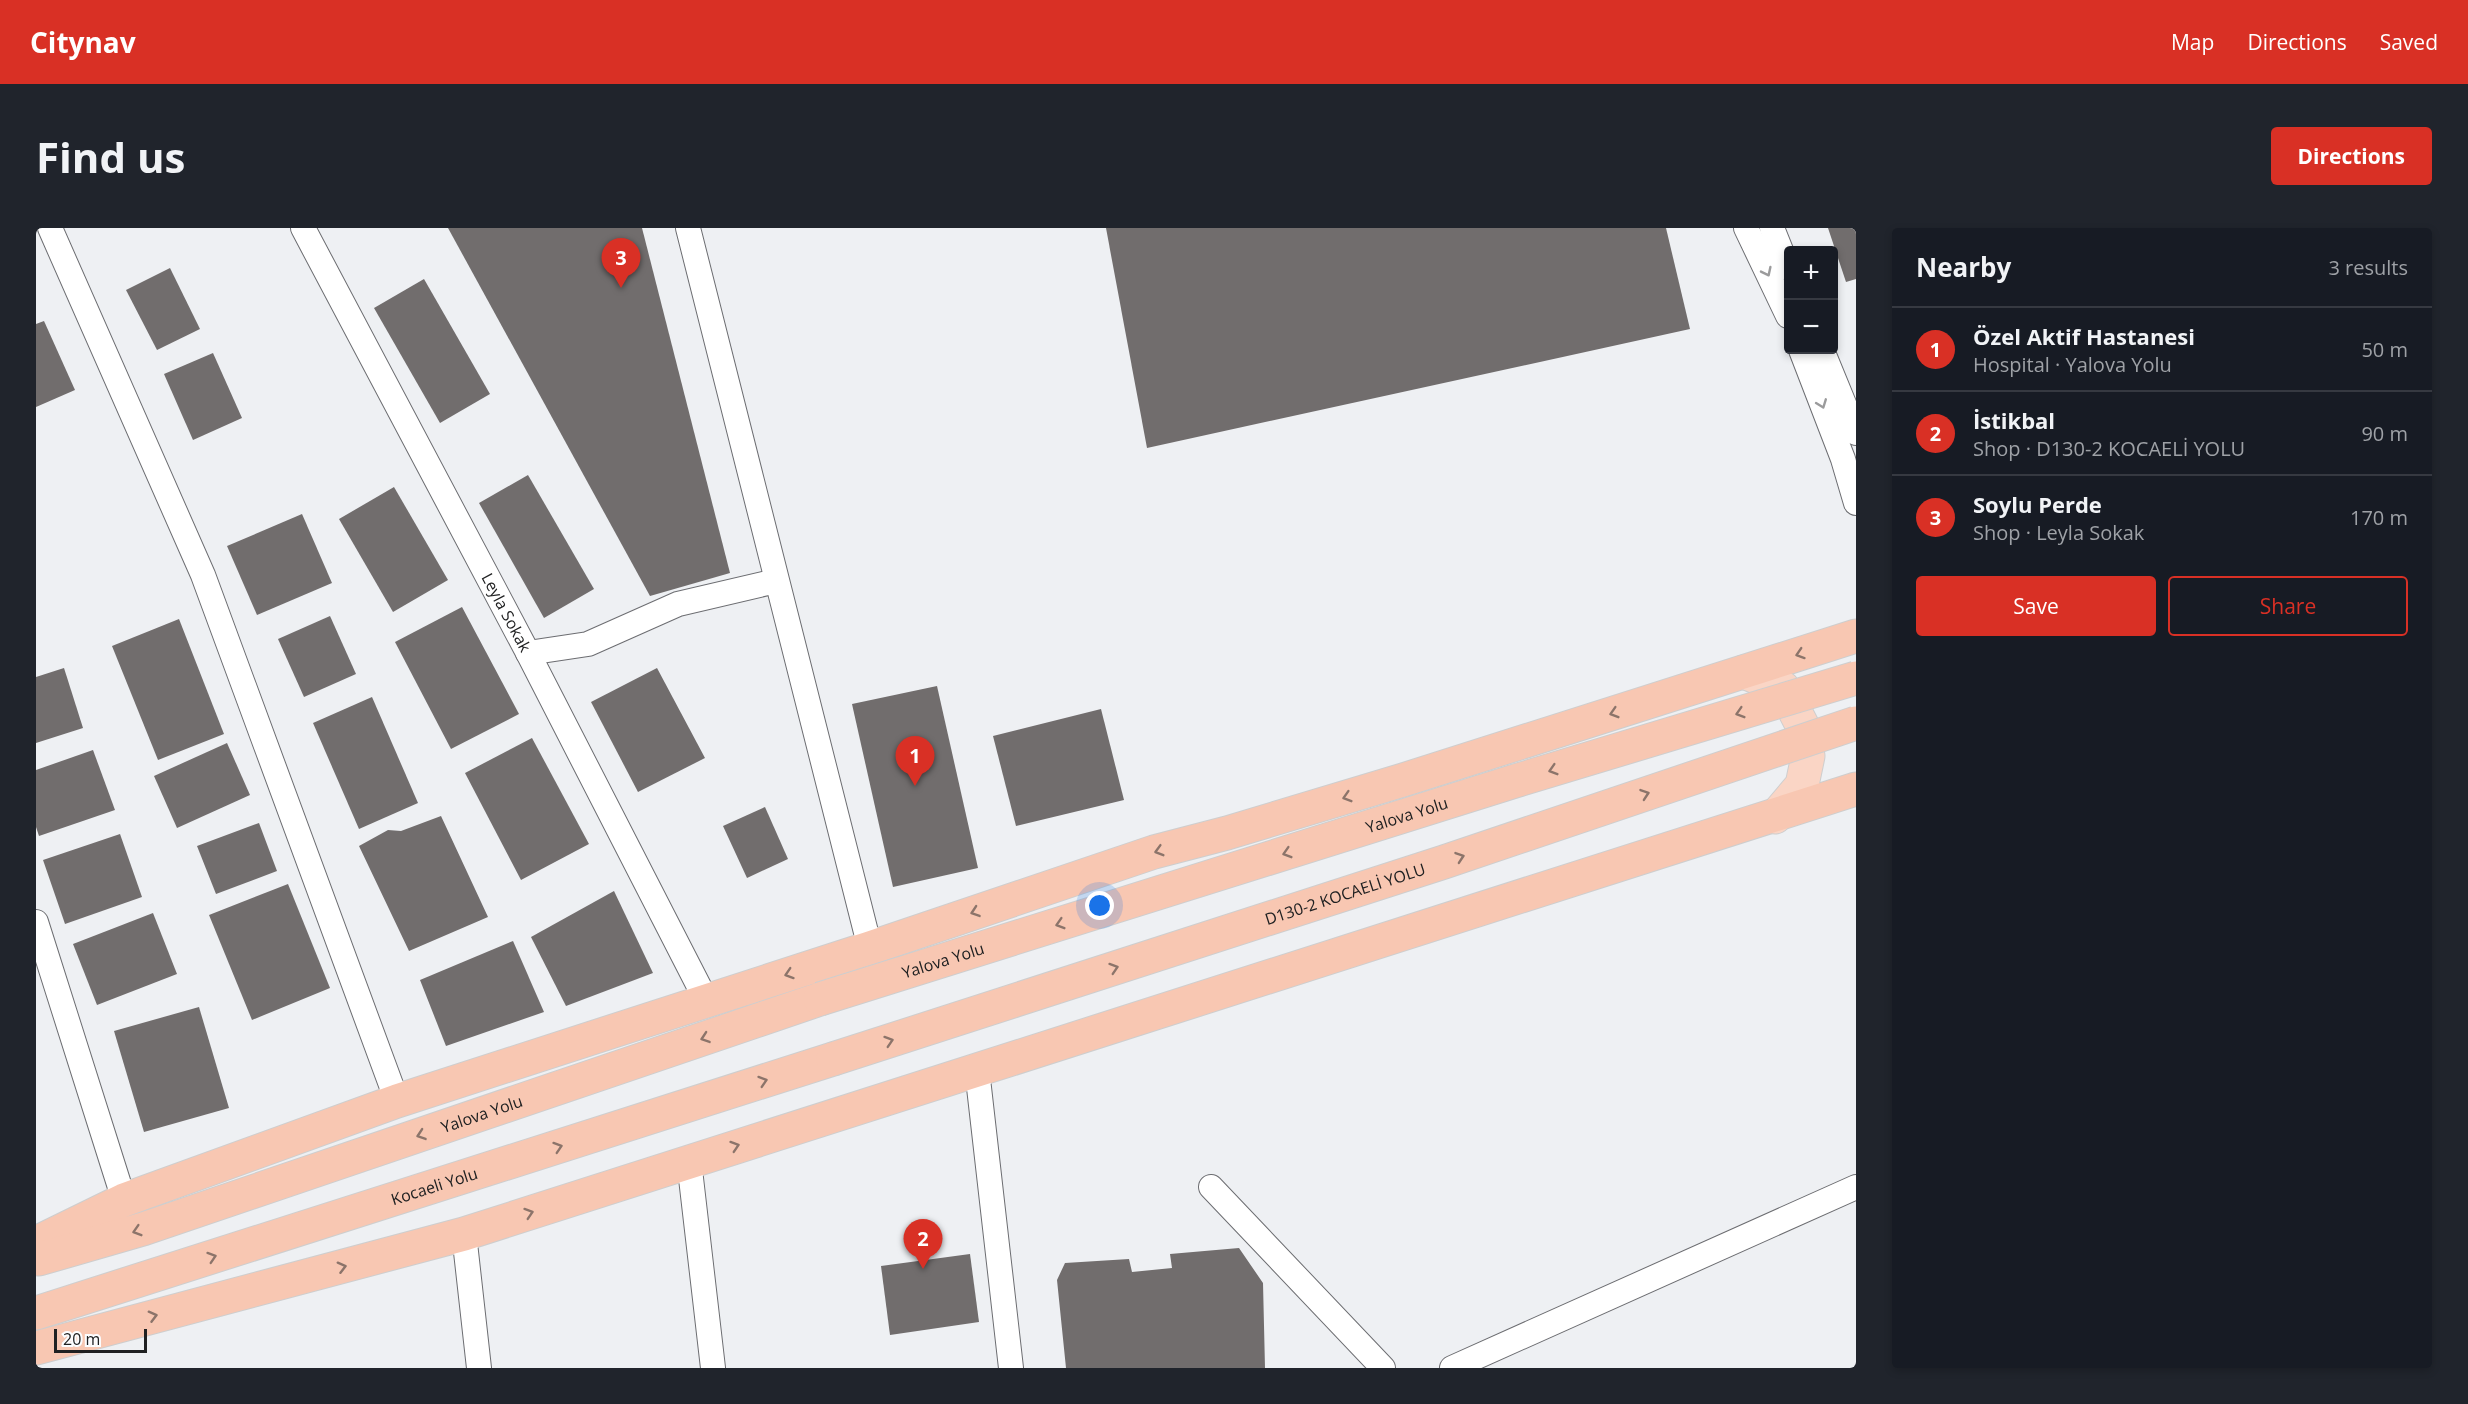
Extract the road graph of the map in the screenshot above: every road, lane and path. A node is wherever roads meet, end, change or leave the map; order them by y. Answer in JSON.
{"nodes":[{"id":1,"x":50,"y":228,"type":"edge"},
{"id":2,"x":303,"y":228,"type":"edge"},
{"id":3,"x":688,"y":228,"type":"edge"},
{"id":4,"x":1746,"y":228,"type":"edge"},
{"id":5,"x":1772,"y":228,"type":"edge"},
{"id":6,"x":1784,"y":258,"type":"edge"},
{"id":7,"x":1784,"y":308,"type":"edge"},
{"id":8,"x":1804,"y":354,"type":"edge"},
{"id":9,"x":1824,"y":354,"type":"edge"},
{"id":10,"x":1856,"y":433,"type":"edge"},
{"id":11,"x":1856,"y":502,"type":"edge"},
{"id":12,"x":776,"y":581,"type":"junction"},
{"id":13,"x":1856,"y":636,"type":"edge"},
{"id":14,"x":528,"y":653,"type":"junction"},
{"id":15,"x":1744,"y":672,"type":"junction"},
{"id":16,"x":1856,"y":678,"type":"edge"},
{"id":17,"x":1856,"y":723,"type":"edge"},
{"id":18,"x":1856,"y":789,"type":"edge"},
{"id":19,"x":1774,"y":817,"type":"junction"},
{"id":20,"x":36,"y":922,"type":"edge"},
{"id":21,"x":870,"y":948,"type":"junction"},
{"id":22,"x":706,"y":1000,"type":"junction"},
{"id":23,"x":833,"y":1059,"type":"joint"},
{"id":24,"x":977,"y":1070,"type":"junction"},
{"id":25,"x":397,"y":1101,"type":"junction"},
{"id":26,"x":689,"y":1161,"type":"junction"},
{"id":27,"x":1210,"y":1187,"type":"dead end"},
{"id":28,"x":1856,"y":1187,"type":"edge"},
{"id":29,"x":124,"y":1200,"type":"junction"},
{"id":30,"x":464,"y":1234,"type":"junction"},
{"id":31,"x":36,"y":1243,"type":"edge"},
{"id":32,"x":36,"y":1260,"type":"edge"},
{"id":33,"x":36,"y":1313,"type":"edge"},
{"id":34,"x":36,"y":1348,"type":"edge"},
{"id":35,"x":478,"y":1368,"type":"edge"},
{"id":36,"x":713,"y":1368,"type":"edge"},
{"id":37,"x":1011,"y":1368,"type":"edge"},
{"id":38,"x":1383,"y":1368,"type":"edge"},
{"id":39,"x":1452,"y":1368,"type":"edge"}],
"edges":[{"from":1,"to":25,"type":"street"},
{"from":2,"to":14,"type":"street","name":"Leyla Sokak"},
{"from":3,"to":12,"type":"street"},
{"from":4,"to":7,"type":"street","one_way":true},
{"from":5,"to":6,"type":"street"},
{"from":8,"to":11,"type":"street","one_way":true},
{"from":9,"to":10,"type":"street"},
{"from":12,"to":14,"type":"street"},
{"from":12,"to":21,"type":"street"},
{"from":13,"to":15,"type":"highway","one_way":true},
{"from":14,"to":22,"type":"street","name":"Leyla Sokak"},
{"from":15,"to":19,"type":"main road"},
{"from":15,"to":21,"type":"highway","one_way":true},
{"from":16,"to":32,"type":"highway","name":"Yalova Yolu","one_way":true,"bridge":true},
{"from":23,"to":17,"type":"highway","name":"D130-2 KOCAELİ YOLU","one_way":true,"bridge":true},
{"from":18,"to":19,"type":"highway"},
{"from":19,"to":24,"type":"highway"},
{"from":20,"to":29,"type":"street"},
{"from":21,"to":22,"type":"highway","one_way":true},
{"from":22,"to":25,"type":"highway"},
{"from":33,"to":23,"type":"highway","name":"Kocaeli̇ Yolu","one_way":true},
{"from":26,"to":24,"type":"highway","one_way":true},
{"from":24,"to":37,"type":"street"},
{"from":25,"to":29,"type":"highway"},
{"from":30,"to":26,"type":"highway","one_way":true},
{"from":26,"to":36,"type":"street"},
{"from":27,"to":38,"type":"street"},
{"from":28,"to":39,"type":"street"},
{"from":29,"to":31,"type":"highway"},
{"from":34,"to":30,"type":"highway","one_way":true},
{"from":30,"to":35,"type":"street"}]}
